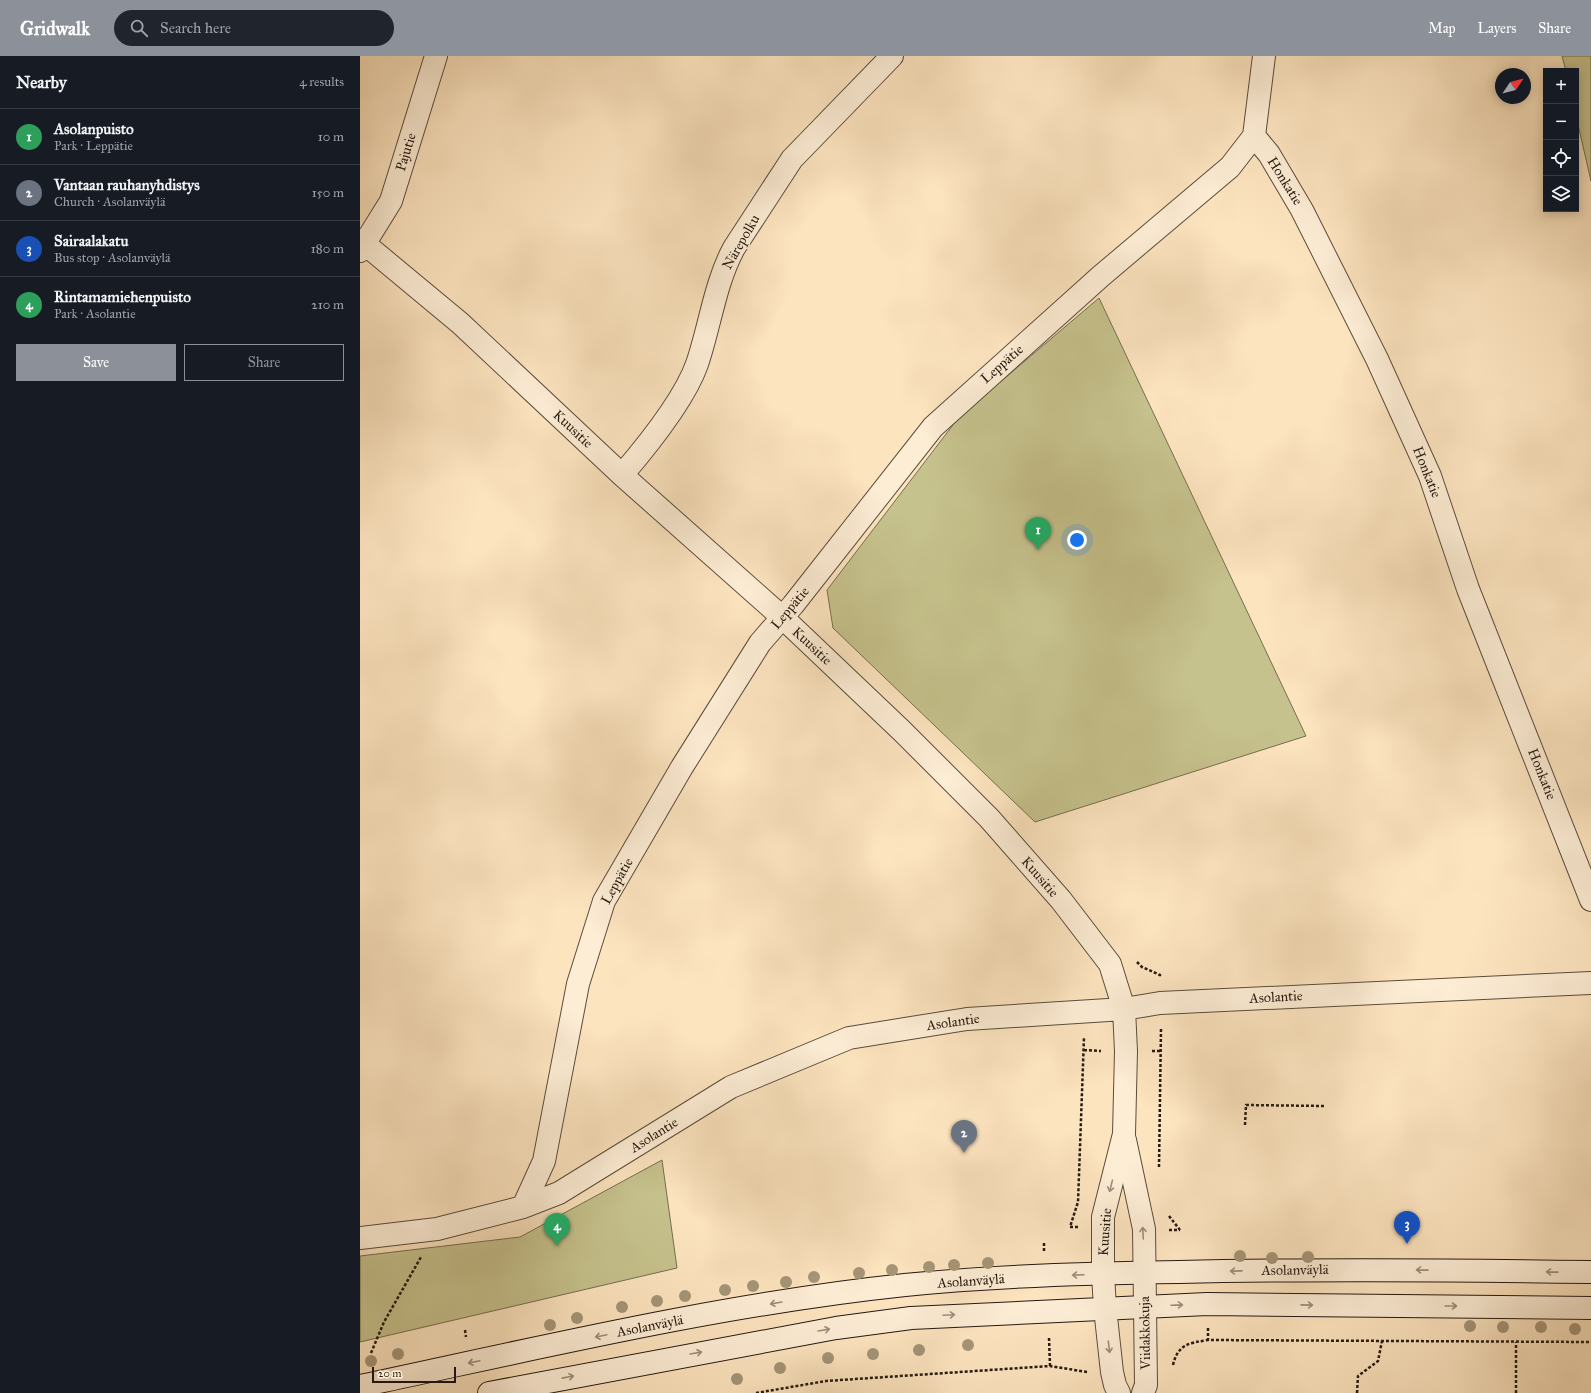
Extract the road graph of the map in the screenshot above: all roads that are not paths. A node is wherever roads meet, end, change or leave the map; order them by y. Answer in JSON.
{"nodes":[{"id":1,"x":436,"y":56,"type":"edge"},
{"id":2,"x":892,"y":56,"type":"edge"},
{"id":3,"x":1264,"y":56,"type":"edge"},
{"id":4,"x":1254,"y":136,"type":"junction"},
{"id":5,"x":361,"y":245,"type":"edge"},
{"id":6,"x":622,"y":475,"type":"junction"},
{"id":7,"x":782,"y":617,"type":"junction"},
{"id":8,"x":1591,"y":900,"type":"edge"},
{"id":9,"x":1591,"y":983,"type":"edge"},
{"id":10,"x":1124,"y":1010,"type":"junction"},
{"id":11,"x":1124,"y":1134,"type":"junction"},
{"id":12,"x":523,"y":1207,"type":"junction"},
{"id":13,"x":360,"y":1238,"type":"edge"},
{"id":14,"x":1144,"y":1272,"type":"junction"},
{"id":15,"x":1591,"y":1272,"type":"edge"},
{"id":16,"x":1103,"y":1274,"type":"junction"},
{"id":17,"x":1145,"y":1306,"type":"junction"},
{"id":18,"x":1105,"y":1308,"type":"junction"},
{"id":19,"x":1591,"y":1308,"type":"edge"},
{"id":20,"x":360,"y":1386,"type":"edge"},
{"id":21,"x":392,"y":1386,"type":"edge"},
{"id":22,"x":489,"y":1393,"type":"edge"},
{"id":23,"x":1119,"y":1393,"type":"edge"},
{"id":24,"x":1143,"y":1393,"type":"edge"}],
"edges":[{"from":1,"to":5,"type":"street","name":"Pajutie"},
{"from":2,"to":6,"type":"street","name":"Närepolku"},
{"from":3,"to":4,"type":"street"},
{"from":4,"to":7,"type":"street","name":"Leppätie"},
{"from":4,"to":8,"type":"street","name":"Honkatie"},
{"from":5,"to":6,"type":"street","name":"Kuusitie"},
{"from":6,"to":7,"type":"street","name":"Kuusitie"},
{"from":7,"to":10,"type":"street","name":"Kuusitie"},
{"from":7,"to":12,"type":"street","name":"Leppätie"},
{"from":9,"to":10,"type":"street","name":"Asolantie"},
{"from":10,"to":11,"type":"street","name":"Kuusitie"},
{"from":10,"to":12,"type":"street","name":"Asolantie"},
{"from":14,"to":11,"type":"street","name":"Kuusitie","one_way":true},
{"from":11,"to":16,"type":"street","name":"Kuusitie","one_way":true},
{"from":12,"to":13,"type":"street","name":"Asolantie"},
{"from":15,"to":14,"type":"street","name":"Asolanväylä","one_way":true},
{"from":14,"to":16,"type":"street","name":"Asolanväylä"},
{"from":14,"to":17,"type":"street","name":"Viidakkokuja"},
{"from":16,"to":18,"type":"street","name":"Kuusitie"},
{"from":16,"to":21,"type":"street","name":"Asolanväylä","one_way":true},
{"from":17,"to":18,"type":"street"},
{"from":17,"to":19,"type":"street","one_way":true},
{"from":17,"to":24,"type":"street","name":"Viidakkokuja"},
{"from":22,"to":18,"type":"street","one_way":true},
{"from":18,"to":23,"type":"street","one_way":true},
{"from":20,"to":21,"type":"street","name":"Asolanväylä"}]}
